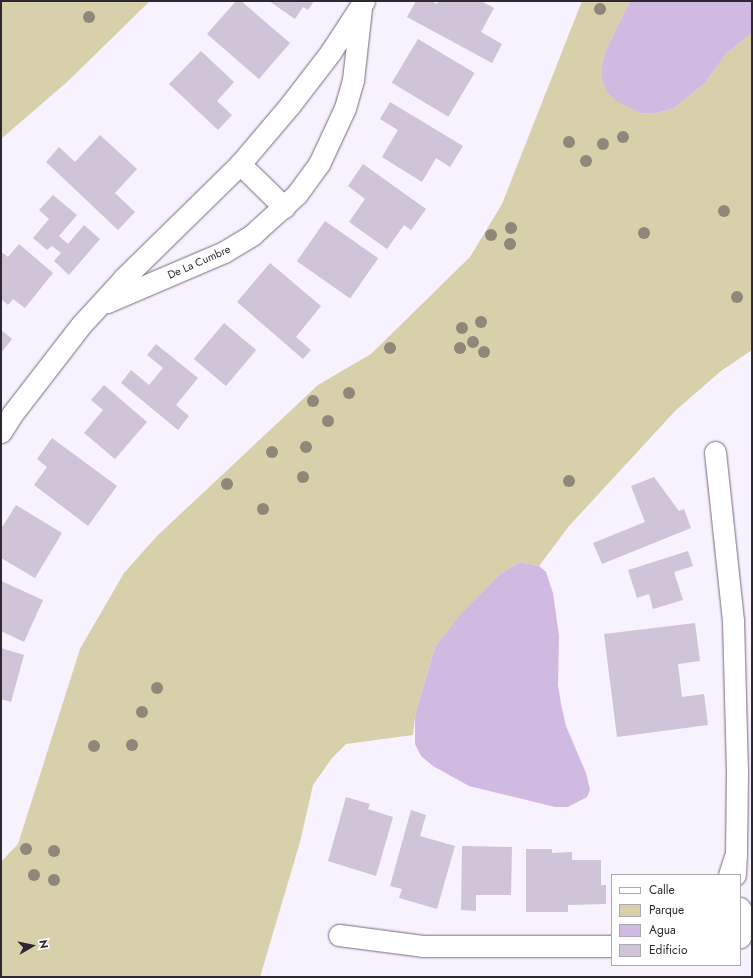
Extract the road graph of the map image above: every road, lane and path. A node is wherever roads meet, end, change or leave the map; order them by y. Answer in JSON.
{"nodes":[{"id":1,"x":363,"y":3,"type":"edge"},
{"id":2,"x":240,"y":164,"type":"junction"},
{"id":3,"x":284,"y":207,"type":"junction"},
{"id":4,"x":99,"y":305,"type":"junction"},
{"id":5,"x":1,"y":432,"type":"edge"},
{"id":6,"x":715,"y":452,"type":"dead end"},
{"id":7,"x":736,"y":854,"type":"junction"},
{"id":8,"x":729,"y":874,"type":"edge"},
{"id":9,"x":735,"y":874,"type":"edge"},
{"id":10,"x":745,"y":916,"type":"edge"},
{"id":11,"x":340,"y":934,"type":"dead end"},
{"id":12,"x":741,"y":935,"type":"edge"},
{"id":13,"x":611,"y":946,"type":"edge"},
{"id":14,"x":741,"y":946,"type":"edge"},
{"id":15,"x":752,"y":947,"type":"edge"}],
"edges":[{"from":1,"to":2,"type":"street","name":"De La Cumbre"},
{"from":1,"to":3,"type":"street","name":"De La Cumbre"},
{"from":2,"to":3,"type":"street"},
{"from":2,"to":4,"type":"street","name":"De La Cumbre"},
{"from":3,"to":4,"type":"street","name":"De La Cumbre"},
{"from":4,"to":5,"type":"street","name":"De La Cumbre"},
{"from":6,"to":7,"type":"street"},
{"from":7,"to":8,"type":"street"},
{"from":7,"to":9,"type":"street"},
{"from":10,"to":12,"type":"street"},
{"from":11,"to":13,"type":"street"},
{"from":14,"to":15,"type":"street"}]}
